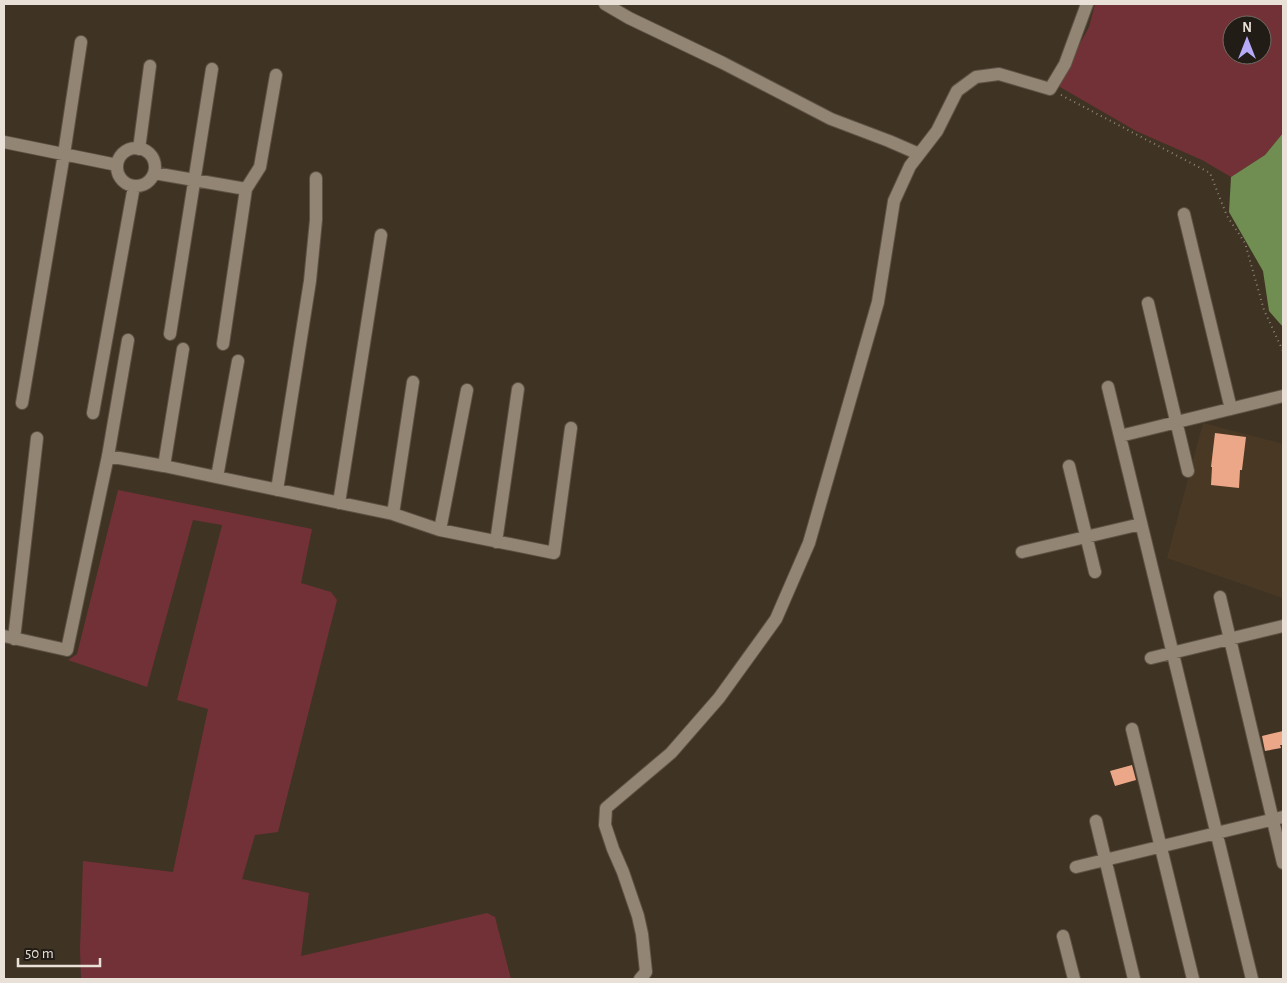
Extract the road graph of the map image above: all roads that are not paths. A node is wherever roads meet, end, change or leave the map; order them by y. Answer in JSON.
{"nodes":[{"id":1,"x":604,"y":4,"type":"edge"},
{"id":2,"x":1087,"y":4,"type":"edge"},
{"id":3,"x":81,"y":42,"type":"dead end"},
{"id":4,"x":150,"y":66,"type":"dead end"},
{"id":5,"x":212,"y":69,"type":"dead end"},
{"id":6,"x":276,"y":75,"type":"dead end"},
{"id":7,"x":4,"y":142,"type":"edge"},
{"id":8,"x":139,"y":149,"type":"junction"},
{"id":9,"x":64,"y":154,"type":"junction"},
{"id":10,"x":919,"y":154,"type":"junction"},
{"id":11,"x":117,"y":165,"type":"junction"},
{"id":12,"x":154,"y":173,"type":"junction"},
{"id":13,"x":316,"y":178,"type":"dead end"},
{"id":14,"x":194,"y":180,"type":"junction"},
{"id":15,"x":134,"y":186,"type":"junction"},
{"id":16,"x":246,"y":190,"type":"junction"},
{"id":17,"x":1184,"y":214,"type":"dead end"},
{"id":18,"x":382,"y":235,"type":"dead end"},
{"id":19,"x":1148,"y":303,"type":"dead end"},
{"id":20,"x":170,"y":334,"type":"dead end"},
{"id":21,"x":128,"y":340,"type":"dead end"},
{"id":22,"x":222,"y":344,"type":"dead end"},
{"id":23,"x":182,"y":349,"type":"dead end"},
{"id":24,"x":238,"y":361,"type":"dead end"},
{"id":25,"x":413,"y":382,"type":"dead end"},
{"id":26,"x":1108,"y":387,"type":"dead end"},
{"id":27,"x":518,"y":389,"type":"dead end"},
{"id":28,"x":467,"y":390,"type":"dead end"},
{"id":29,"x":1283,"y":396,"type":"edge"},
{"id":30,"x":22,"y":403,"type":"dead end"},
{"id":31,"x":1231,"y":408,"type":"junction"},
{"id":32,"x":93,"y":413,"type":"dead end"},
{"id":33,"x":1176,"y":422,"type":"junction"},
{"id":34,"x":571,"y":428,"type":"dead end"},
{"id":35,"x":1120,"y":436,"type":"junction"},
{"id":36,"x":38,"y":438,"type":"dead end"},
{"id":37,"x":108,"y":456,"type":"junction"},
{"id":38,"x":164,"y":466,"type":"junction"},
{"id":39,"x":1069,"y":466,"type":"dead end"},
{"id":40,"x":1188,"y":471,"type":"dead end"},
{"id":41,"x":217,"y":477,"type":"junction"},
{"id":42,"x":277,"y":490,"type":"junction"},
{"id":43,"x":339,"y":503,"type":"junction"},
{"id":44,"x":393,"y":514,"type":"junction"},
{"id":45,"x":1141,"y":524,"type":"junction"},
{"id":46,"x":440,"y":530,"type":"junction"},
{"id":47,"x":1086,"y":537,"type":"junction"},
{"id":48,"x":496,"y":542,"type":"junction"},
{"id":49,"x":1022,"y":552,"type":"dead end"},
{"id":50,"x":1095,"y":572,"type":"dead end"},
{"id":51,"x":1220,"y":597,"type":"dead end"},
{"id":52,"x":1283,"y":621,"type":"edge"},
{"id":53,"x":9,"y":637,"type":"edge"},
{"id":54,"x":1230,"y":639,"type":"junction"},
{"id":55,"x":1172,"y":653,"type":"junction"},
{"id":56,"x":1151,"y":658,"type":"dead end"},
{"id":57,"x":1132,"y":728,"type":"dead end"},
{"id":58,"x":1278,"y":819,"type":"edge"},
{"id":59,"x":1096,"y":821,"type":"dead end"},
{"id":60,"x":1216,"y":834,"type":"junction"},
{"id":61,"x":1161,"y":847,"type":"junction"},
{"id":62,"x":1105,"y":860,"type":"junction"},
{"id":63,"x":1283,"y":863,"type":"edge"},
{"id":64,"x":1076,"y":867,"type":"dead end"},
{"id":65,"x":1064,"y":936,"type":"dead end"},
{"id":66,"x":640,"y":979,"type":"edge"},
{"id":67,"x":1074,"y":979,"type":"edge"},
{"id":68,"x":1134,"y":979,"type":"edge"},
{"id":69,"x":1193,"y":979,"type":"edge"},
{"id":70,"x":1252,"y":979,"type":"edge"}],
"edges":[{"from":1,"to":10,"type":"street"},
{"from":2,"to":10,"type":"street"},
{"from":3,"to":9,"type":"street"},
{"from":4,"to":8,"type":"street"},
{"from":5,"to":14,"type":"street"},
{"from":6,"to":16,"type":"street"},
{"from":7,"to":9,"type":"street"},
{"from":8,"to":11,"type":"street"},
{"from":8,"to":12,"type":"street"},
{"from":9,"to":11,"type":"street"},
{"from":9,"to":30,"type":"street"},
{"from":10,"to":66,"type":"street"},
{"from":11,"to":15,"type":"street"},
{"from":12,"to":14,"type":"street"},
{"from":12,"to":15,"type":"street"},
{"from":13,"to":42,"type":"street"},
{"from":14,"to":16,"type":"street"},
{"from":14,"to":20,"type":"street"},
{"from":15,"to":32,"type":"street"},
{"from":16,"to":22,"type":"street"},
{"from":17,"to":31,"type":"street"},
{"from":18,"to":43,"type":"street"},
{"from":19,"to":33,"type":"street"},
{"from":21,"to":37,"type":"street"},
{"from":23,"to":38,"type":"street"},
{"from":24,"to":41,"type":"street"},
{"from":25,"to":44,"type":"street"},
{"from":26,"to":35,"type":"street"},
{"from":27,"to":48,"type":"street"},
{"from":28,"to":46,"type":"street"},
{"from":29,"to":31,"type":"street"},
{"from":31,"to":33,"type":"street"},
{"from":33,"to":35,"type":"street"},
{"from":33,"to":40,"type":"street"},
{"from":34,"to":48,"type":"street"},
{"from":35,"to":45,"type":"street"},
{"from":36,"to":53,"type":"street"},
{"from":37,"to":38,"type":"street"},
{"from":37,"to":53,"type":"street"},
{"from":38,"to":41,"type":"street"},
{"from":39,"to":47,"type":"street"},
{"from":41,"to":42,"type":"street"},
{"from":42,"to":43,"type":"street"},
{"from":43,"to":44,"type":"street"},
{"from":44,"to":46,"type":"street"},
{"from":45,"to":47,"type":"street"},
{"from":45,"to":55,"type":"street"},
{"from":46,"to":48,"type":"street"},
{"from":47,"to":49,"type":"street"},
{"from":47,"to":50,"type":"street"},
{"from":51,"to":54,"type":"street"},
{"from":52,"to":54,"type":"street"},
{"from":54,"to":55,"type":"street"},
{"from":54,"to":58,"type":"street"},
{"from":55,"to":56,"type":"street"},
{"from":55,"to":60,"type":"street"},
{"from":57,"to":61,"type":"street"},
{"from":58,"to":60,"type":"street"},
{"from":58,"to":63,"type":"street"},
{"from":59,"to":62,"type":"street"},
{"from":60,"to":61,"type":"street"},
{"from":60,"to":70,"type":"street"},
{"from":61,"to":62,"type":"street"},
{"from":61,"to":69,"type":"street"},
{"from":62,"to":64,"type":"street"},
{"from":62,"to":68,"type":"street"},
{"from":65,"to":67,"type":"street"}]}
